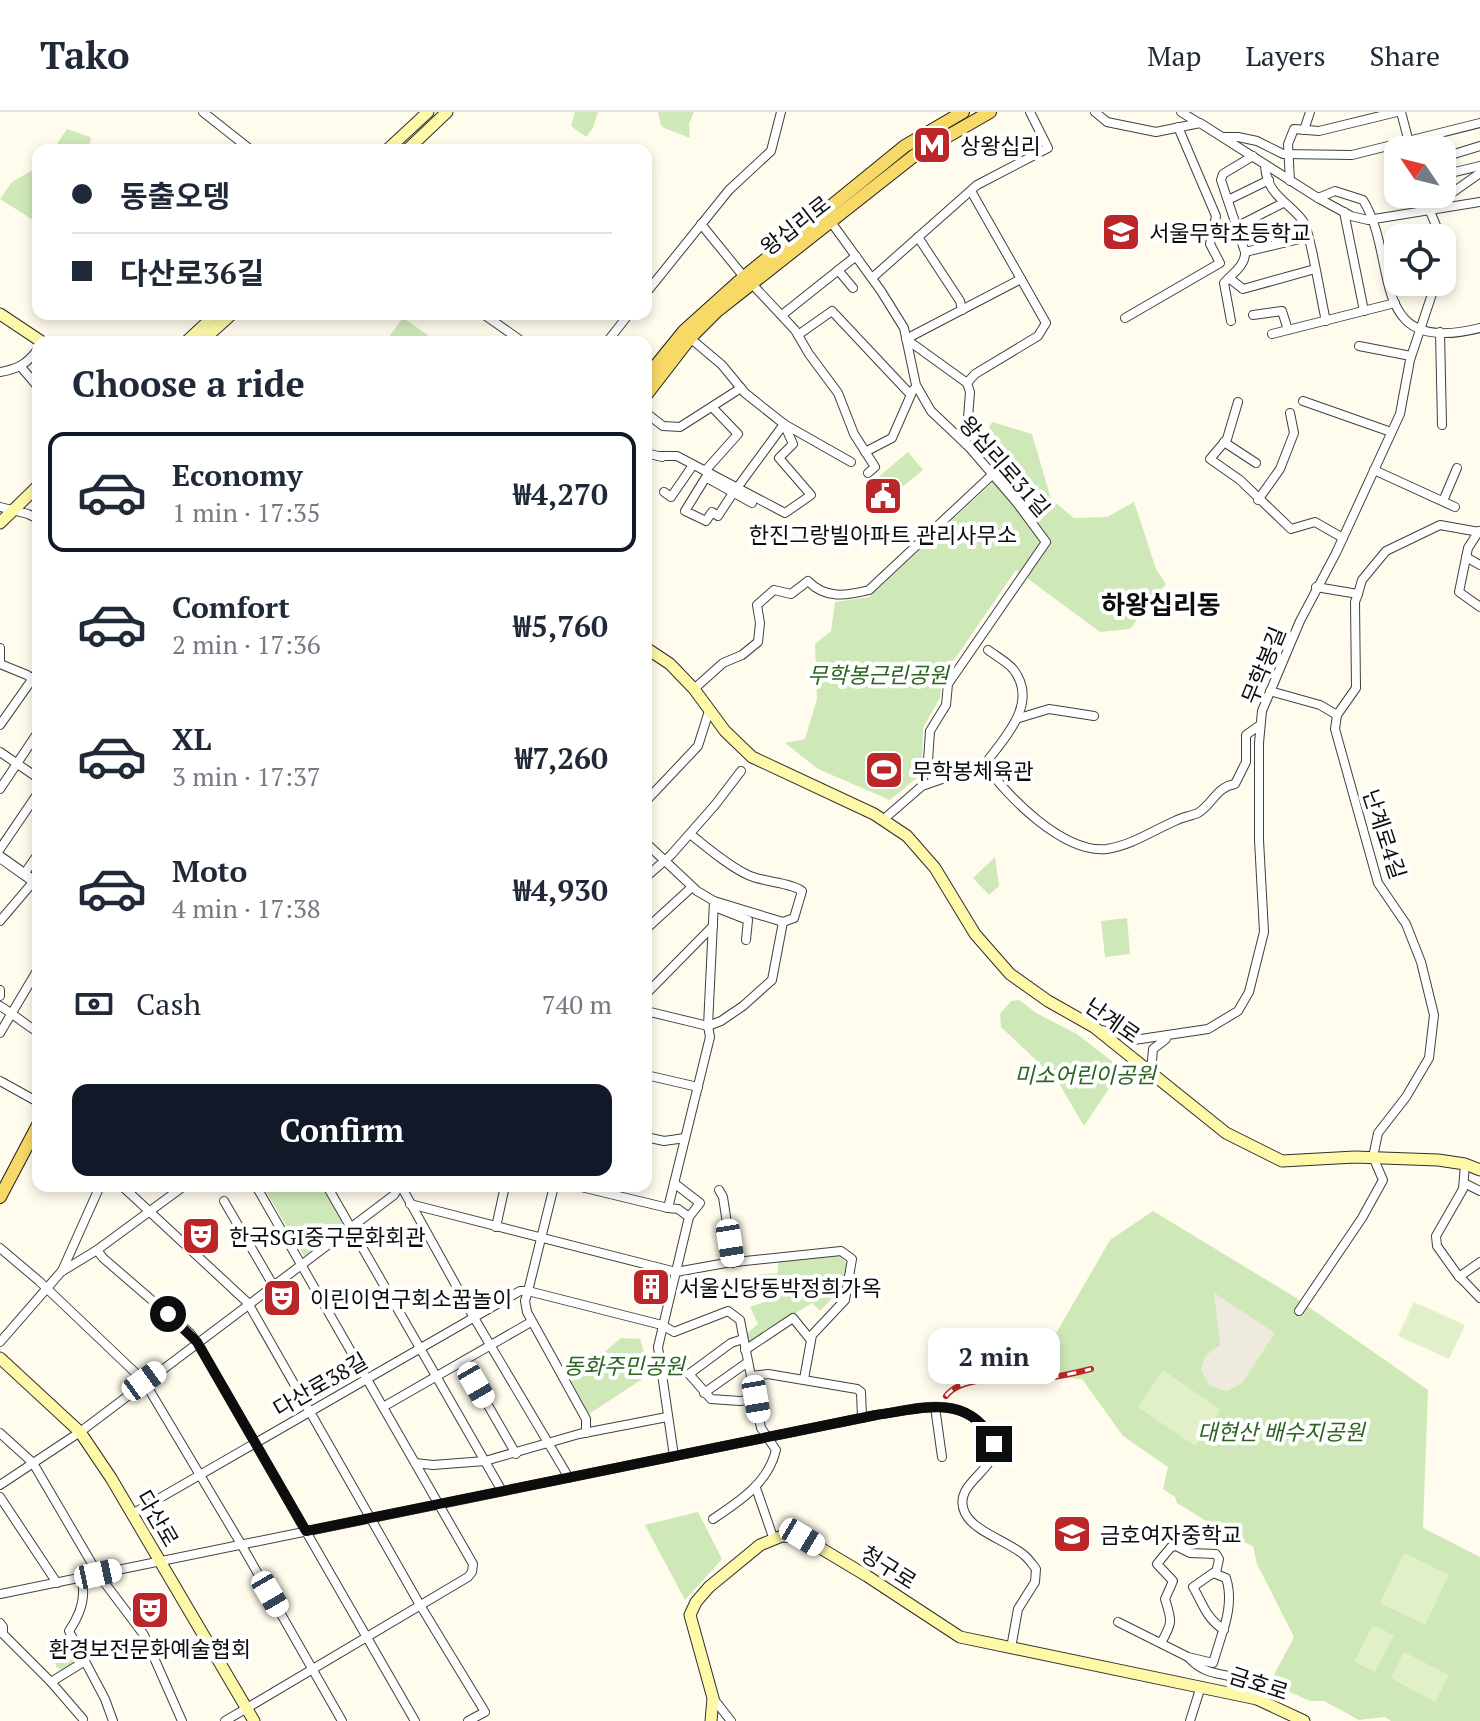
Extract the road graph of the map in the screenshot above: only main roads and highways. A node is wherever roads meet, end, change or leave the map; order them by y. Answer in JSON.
{"nodes":[{"id":1,"x":428,"y":112,"type":"edge"},
{"id":2,"x":447,"y":112,"type":"edge"},
{"id":3,"x":963,"y":112,"type":"edge"},
{"id":4,"x":990,"y":112,"type":"edge"},
{"id":5,"x":950,"y":126,"type":"junction"},
{"id":6,"x":393,"y":144,"type":"edge"},
{"id":7,"x":413,"y":144,"type":"edge"},
{"id":8,"x":748,"y":280,"type":"junction"},
{"id":9,"x":0,"y":314,"type":"edge"},
{"id":10,"x":210,"y":320,"type":"edge"},
{"id":11,"x":225,"y":320,"type":"edge"},
{"id":12,"x":33,"y":336,"type":"edge"},
{"id":13,"x":192,"y":336,"type":"edge"},
{"id":14,"x":208,"y":336,"type":"edge"},
{"id":15,"x":652,"y":371,"type":"edge"},
{"id":16,"x":652,"y":387,"type":"edge"},
{"id":17,"x":32,"y":492,"type":"edge"},
{"id":18,"x":0,"y":523,"type":"edge"},
{"id":19,"x":652,"y":650,"type":"edge"},
{"id":20,"x":32,"y":1139,"type":"edge"},
{"id":21,"x":1480,"y":1170,"type":"edge"},
{"id":22,"x":5,"y":1178,"type":"edge"},
{"id":23,"x":0,"y":1197,"type":"edge"},
{"id":24,"x":0,"y":1358,"type":"edge"},
{"id":25,"x":1201,"y":1686,"type":"joint"},
{"id":26,"x":254,"y":1721,"type":"edge"},
{"id":27,"x":711,"y":1721,"type":"edge"},
{"id":28,"x":1304,"y":1721,"type":"edge"}],
"edges":[{"from":1,"to":6,"type":"main road"},
{"from":2,"to":7,"type":"main road"},
{"from":3,"to":5,"type":"main road","name":"왕십리로"},
{"from":4,"to":5,"type":"main road","name":"왕십리로"},
{"from":5,"to":8,"type":"main road","name":"왕십리로"},
{"from":8,"to":15,"type":"main road","name":"왕십리로"},
{"from":8,"to":16,"type":"main road","name":"왕십리로"},
{"from":9,"to":12,"type":"main road"},
{"from":10,"to":13,"type":"main road"},
{"from":11,"to":14,"type":"main road"},
{"from":17,"to":18,"type":"main road"},
{"from":19,"to":21,"type":"main road","name":"난계로"},
{"from":20,"to":22,"type":"main road"},
{"from":22,"to":23,"type":"main road"},
{"from":24,"to":26,"type":"main road","name":"다산로"},
{"from":25,"to":27,"type":"main road","name":"청구로"},
{"from":25,"to":28,"type":"main road","name":"금호로"}]}
